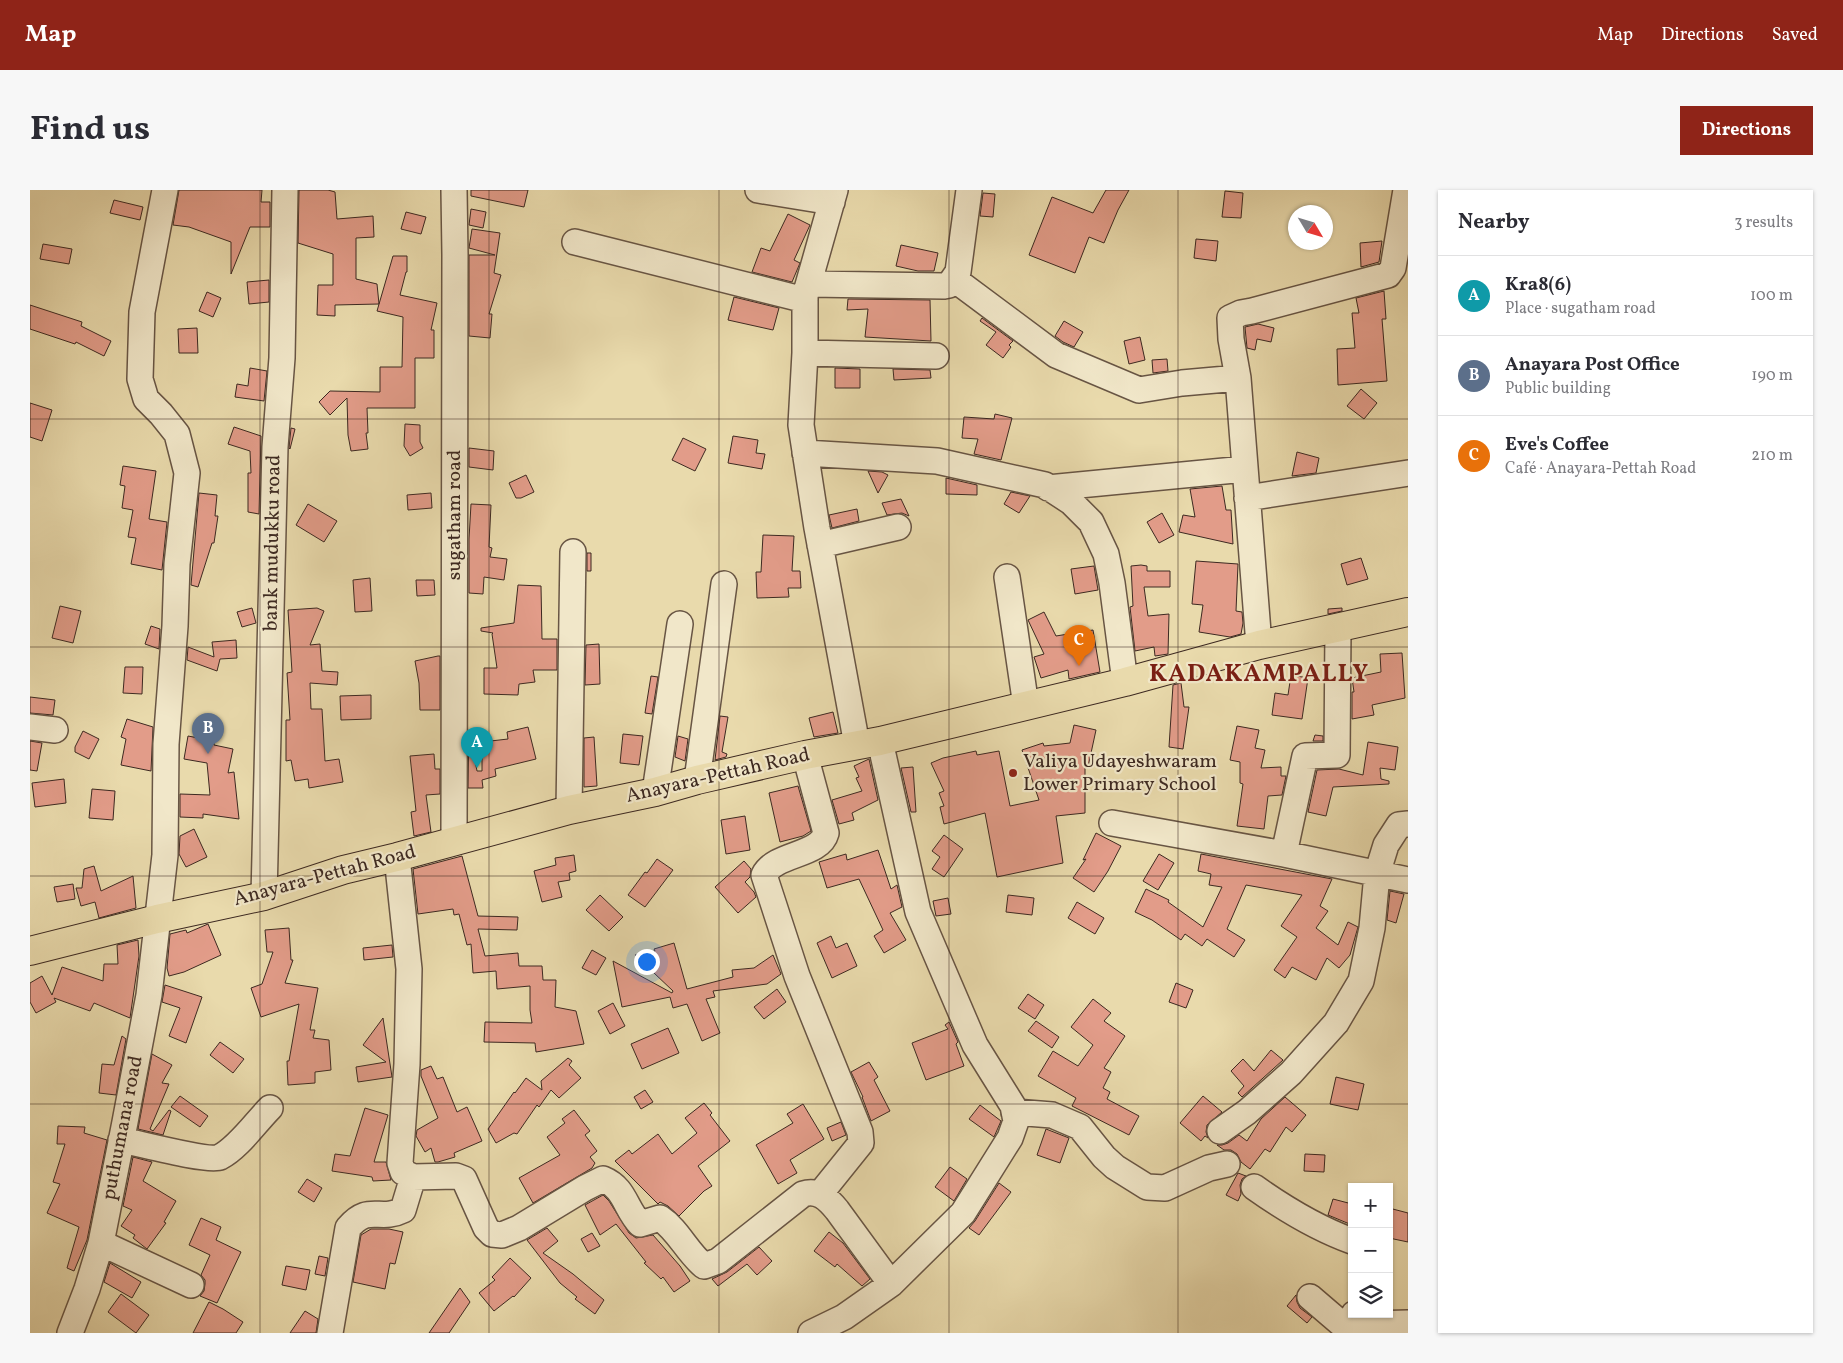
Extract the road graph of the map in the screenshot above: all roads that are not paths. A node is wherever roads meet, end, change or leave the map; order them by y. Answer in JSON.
{"nodes":[{"id":1,"x":165,"y":190,"type":"edge"},
{"id":2,"x":285,"y":190,"type":"edge"},
{"id":3,"x":454,"y":190,"type":"edge"},
{"id":4,"x":758,"y":190,"type":"edge"},
{"id":5,"x":969,"y":190,"type":"edge"},
{"id":6,"x":1406,"y":190,"type":"edge"},
{"id":7,"x":834,"y":196,"type":"edge"},
{"id":8,"x":575,"y":242,"type":"dead end"},
{"id":9,"x":1401,"y":257,"type":"edge"},
{"id":10,"x":954,"y":279,"type":"junction"},
{"id":11,"x":806,"y":293,"type":"junction"},
{"id":12,"x":805,"y":353,"type":"junction"},
{"id":13,"x":936,"y":356,"type":"dead end"},
{"id":14,"x":1238,"y":378,"type":"junction"},
{"id":15,"x":805,"y":453,"type":"junction"},
{"id":16,"x":1245,"y":469,"type":"junction"},
{"id":17,"x":1408,"y":473,"type":"edge"},
{"id":18,"x":1048,"y":488,"type":"junction"},
{"id":19,"x":1247,"y":498,"type":"junction"},
{"id":20,"x":898,"y":527,"type":"dead end"},
{"id":21,"x":820,"y":544,"type":"junction"},
{"id":22,"x":573,"y":552,"type":"dead end"},
{"id":23,"x":1007,"y":577,"type":"dead end"},
{"id":24,"x":724,"y":584,"type":"dead end"},
{"id":25,"x":1408,"y":612,"type":"edge"},
{"id":26,"x":680,"y":624,"type":"dead end"},
{"id":27,"x":1338,"y":628,"type":"junction"},
{"id":28,"x":1259,"y":645,"type":"junction"},
{"id":29,"x":1125,"y":682,"type":"junction"},
{"id":30,"x":1026,"y":706,"type":"junction"},
{"id":31,"x":30,"y":727,"type":"edge"},
{"id":32,"x":55,"y":730,"type":"dead end"},
{"id":33,"x":869,"y":743,"type":"junction"},
{"id":34,"x":805,"y":755,"type":"junction"},
{"id":35,"x":697,"y":780,"type":"junction"},
{"id":36,"x":655,"y":792,"type":"junction"},
{"id":37,"x":569,"y":810,"type":"junction"},
{"id":38,"x":1112,"y":823,"type":"dead end"},
{"id":39,"x":1408,"y":824,"type":"edge"},
{"id":40,"x":454,"y":840,"type":"junction"},
{"id":41,"x":1284,"y":854,"type":"junction"},
{"id":42,"x":397,"y":857,"type":"junction"},
{"id":43,"x":1377,"y":874,"type":"junction"},
{"id":44,"x":1408,"y":880,"type":"edge"},
{"id":45,"x":264,"y":896,"type":"junction"},
{"id":46,"x":157,"y":919,"type":"junction"},
{"id":47,"x":30,"y":951,"type":"edge"},
{"id":48,"x":270,"y":1108,"type":"dead end"},
{"id":49,"x":1014,"y":1112,"type":"junction"},
{"id":50,"x":1220,"y":1131,"type":"dead end"},
{"id":51,"x":121,"y":1140,"type":"junction"},
{"id":52,"x":1226,"y":1164,"type":"dead end"},
{"id":53,"x":413,"y":1177,"type":"junction"},
{"id":54,"x":1254,"y":1187,"type":"dead end"},
{"id":55,"x":820,"y":1194,"type":"junction"},
{"id":56,"x":1348,"y":1240,"type":"edge"},
{"id":57,"x":101,"y":1243,"type":"junction"},
{"id":58,"x":890,"y":1284,"type":"junction"},
{"id":59,"x":191,"y":1285,"type":"dead end"},
{"id":60,"x":1310,"y":1297,"type":"dead end"},
{"id":61,"x":1360,"y":1318,"type":"edge"},
{"id":62,"x":1408,"y":1323,"type":"edge"},
{"id":63,"x":70,"y":1333,"type":"edge"},
{"id":64,"x":330,"y":1333,"type":"edge"},
{"id":65,"x":811,"y":1333,"type":"edge"},
{"id":66,"x":1352,"y":1333,"type":"edge"}],
"edges":[{"from":1,"to":46,"type":"street","name":"puthumana road"},
{"from":2,"to":45,"type":"street","name":"bank mudukku road"},
{"from":3,"to":40,"type":"street","name":"sugatham road"},
{"from":4,"to":7,"type":"street"},
{"from":5,"to":10,"type":"street"},
{"from":6,"to":9,"type":"street"},
{"from":7,"to":11,"type":"street"},
{"from":8,"to":11,"type":"street"},
{"from":9,"to":14,"type":"street"},
{"from":10,"to":11,"type":"street"},
{"from":10,"to":14,"type":"street"},
{"from":11,"to":12,"type":"street"},
{"from":12,"to":13,"type":"street"},
{"from":12,"to":15,"type":"street"},
{"from":14,"to":16,"type":"street"},
{"from":15,"to":18,"type":"street"},
{"from":15,"to":21,"type":"street"},
{"from":16,"to":18,"type":"street"},
{"from":16,"to":19,"type":"street"},
{"from":17,"to":19,"type":"street"},
{"from":18,"to":29,"type":"street"},
{"from":19,"to":28,"type":"street"},
{"from":20,"to":21,"type":"street"},
{"from":21,"to":33,"type":"street"},
{"from":22,"to":37,"type":"street"},
{"from":23,"to":30,"type":"street"},
{"from":24,"to":35,"type":"street"},
{"from":25,"to":27,"type":"main road","name":"Anayara-Pettah Road"},
{"from":26,"to":36,"type":"street"},
{"from":27,"to":28,"type":"main road","name":"Anayara-Pettah Road"},
{"from":27,"to":41,"type":"street"},
{"from":28,"to":29,"type":"main road","name":"Anayara-Pettah Road"},
{"from":29,"to":30,"type":"main road","name":"Anayara-Pettah Road"},
{"from":30,"to":33,"type":"main road","name":"Anayara-Pettah Road"},
{"from":31,"to":32,"type":"street"},
{"from":33,"to":34,"type":"main road","name":"Anayara-Pettah Road"},
{"from":33,"to":49,"type":"street"},
{"from":34,"to":35,"type":"main road","name":"Anayara-Pettah Road"},
{"from":34,"to":55,"type":"street"},
{"from":35,"to":36,"type":"main road","name":"Anayara-Pettah Road"},
{"from":36,"to":37,"type":"main road","name":"Anayara-Pettah Road"},
{"from":37,"to":40,"type":"main road","name":"Anayara-Pettah Road"},
{"from":38,"to":41,"type":"street"},
{"from":39,"to":43,"type":"street"},
{"from":40,"to":42,"type":"main road","name":"Anayara-Pettah Road"},
{"from":41,"to":43,"type":"street"},
{"from":42,"to":45,"type":"main road","name":"Anayara-Pettah Road"},
{"from":42,"to":53,"type":"street"},
{"from":43,"to":44,"type":"street"},
{"from":43,"to":50,"type":"street"},
{"from":45,"to":46,"type":"main road","name":"Anayara-Pettah Road"},
{"from":46,"to":47,"type":"main road","name":"Anayara-Pettah Road"},
{"from":46,"to":51,"type":"street","name":"puthumana road"},
{"from":48,"to":51,"type":"street"},
{"from":49,"to":52,"type":"street"},
{"from":49,"to":58,"type":"street"},
{"from":51,"to":57,"type":"street","name":"puthumana road"},
{"from":53,"to":55,"type":"street"},
{"from":53,"to":64,"type":"street"},
{"from":54,"to":56,"type":"street"},
{"from":55,"to":58,"type":"street"},
{"from":57,"to":59,"type":"street"},
{"from":57,"to":63,"type":"street","name":"puthumana road"},
{"from":58,"to":65,"type":"street"},
{"from":60,"to":66,"type":"street"},
{"from":61,"to":62,"type":"street"}]}
